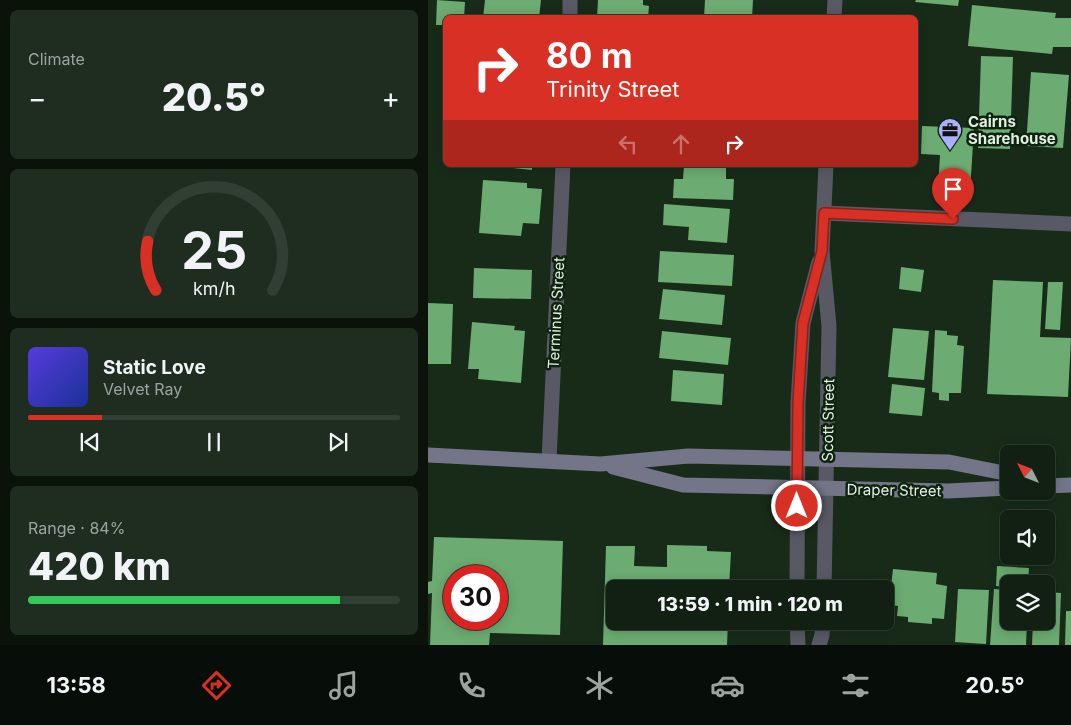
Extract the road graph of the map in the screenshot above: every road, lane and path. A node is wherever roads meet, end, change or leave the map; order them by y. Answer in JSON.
{"nodes":[{"id":1,"x":570,"y":0,"type":"edge"},
{"id":2,"x":835,"y":0,"type":"edge"},
{"id":3,"x":570,"y":15,"type":"edge"},
{"id":4,"x":834,"y":15,"type":"edge"},
{"id":5,"x":563,"y":167,"type":"edge"},
{"id":6,"x":826,"y":167,"type":"edge"},
{"id":7,"x":824,"y":213,"type":"junction"},
{"id":8,"x":1072,"y":224,"type":"edge"},
{"id":9,"x":822,"y":251,"type":"junction"},
{"id":10,"x":428,"y":455,"type":"edge"},
{"id":11,"x":798,"y":459,"type":"junction"},
{"id":12,"x":827,"y":459,"type":"junction"},
{"id":13,"x":550,"y":460,"type":"junction"},
{"id":14,"x":601,"y":464,"type":"junction"},
{"id":15,"x":1000,"y":472,"type":"edge"},
{"id":16,"x":1056,"y":483,"type":"edge"},
{"id":17,"x":1069,"y":485,"type":"edge"},
{"id":18,"x":1056,"y":486,"type":"edge"},
{"id":19,"x":797,"y":488,"type":"junction"},
{"id":20,"x":1000,"y":488,"type":"edge"},
{"id":21,"x":827,"y":489,"type":"junction"},
{"id":22,"x":797,"y":580,"type":"edge"},
{"id":23,"x":824,"y":580,"type":"edge"},
{"id":24,"x":797,"y":630,"type":"edge"},
{"id":25,"x":822,"y":630,"type":"edge"},
{"id":26,"x":798,"y":645,"type":"edge"},
{"id":27,"x":819,"y":645,"type":"edge"}],
"edges":[{"from":1,"to":3,"type":"street"},
{"from":2,"to":4,"type":"street"},
{"from":5,"to":13,"type":"street","name":"Terminus Street"},
{"from":6,"to":7,"type":"street","name":"Scott Street"},
{"from":7,"to":8,"type":"street"},
{"from":7,"to":9,"type":"street","name":"Scott Street"},
{"from":9,"to":11,"type":"street","name":"Scott Street"},
{"from":9,"to":12,"type":"street","name":"Scott Street"},
{"from":10,"to":13,"type":"main road","name":"Draper Street"},
{"from":11,"to":12,"type":"main road","name":"Draper Street"},
{"from":11,"to":14,"type":"main road","name":"Draper Street"},
{"from":11,"to":19,"type":"street","name":"Scott Street"},
{"from":12,"to":15,"type":"main road","name":"Draper Street"},
{"from":12,"to":21,"type":"street","name":"Scott Street"},
{"from":13,"to":14,"type":"main road","name":"Draper Street"},
{"from":14,"to":19,"type":"main road","name":"Draper Street"},
{"from":16,"to":17,"type":"main road"},
{"from":17,"to":18,"type":"main road"},
{"from":19,"to":21,"type":"main road","name":"Draper Street"},
{"from":19,"to":22,"type":"street","name":"Scott Street"},
{"from":20,"to":21,"type":"main road","name":"Draper Street"},
{"from":21,"to":23,"type":"street","name":"Scott Street"},
{"from":24,"to":26,"type":"street"},
{"from":25,"to":27,"type":"street"}]}
